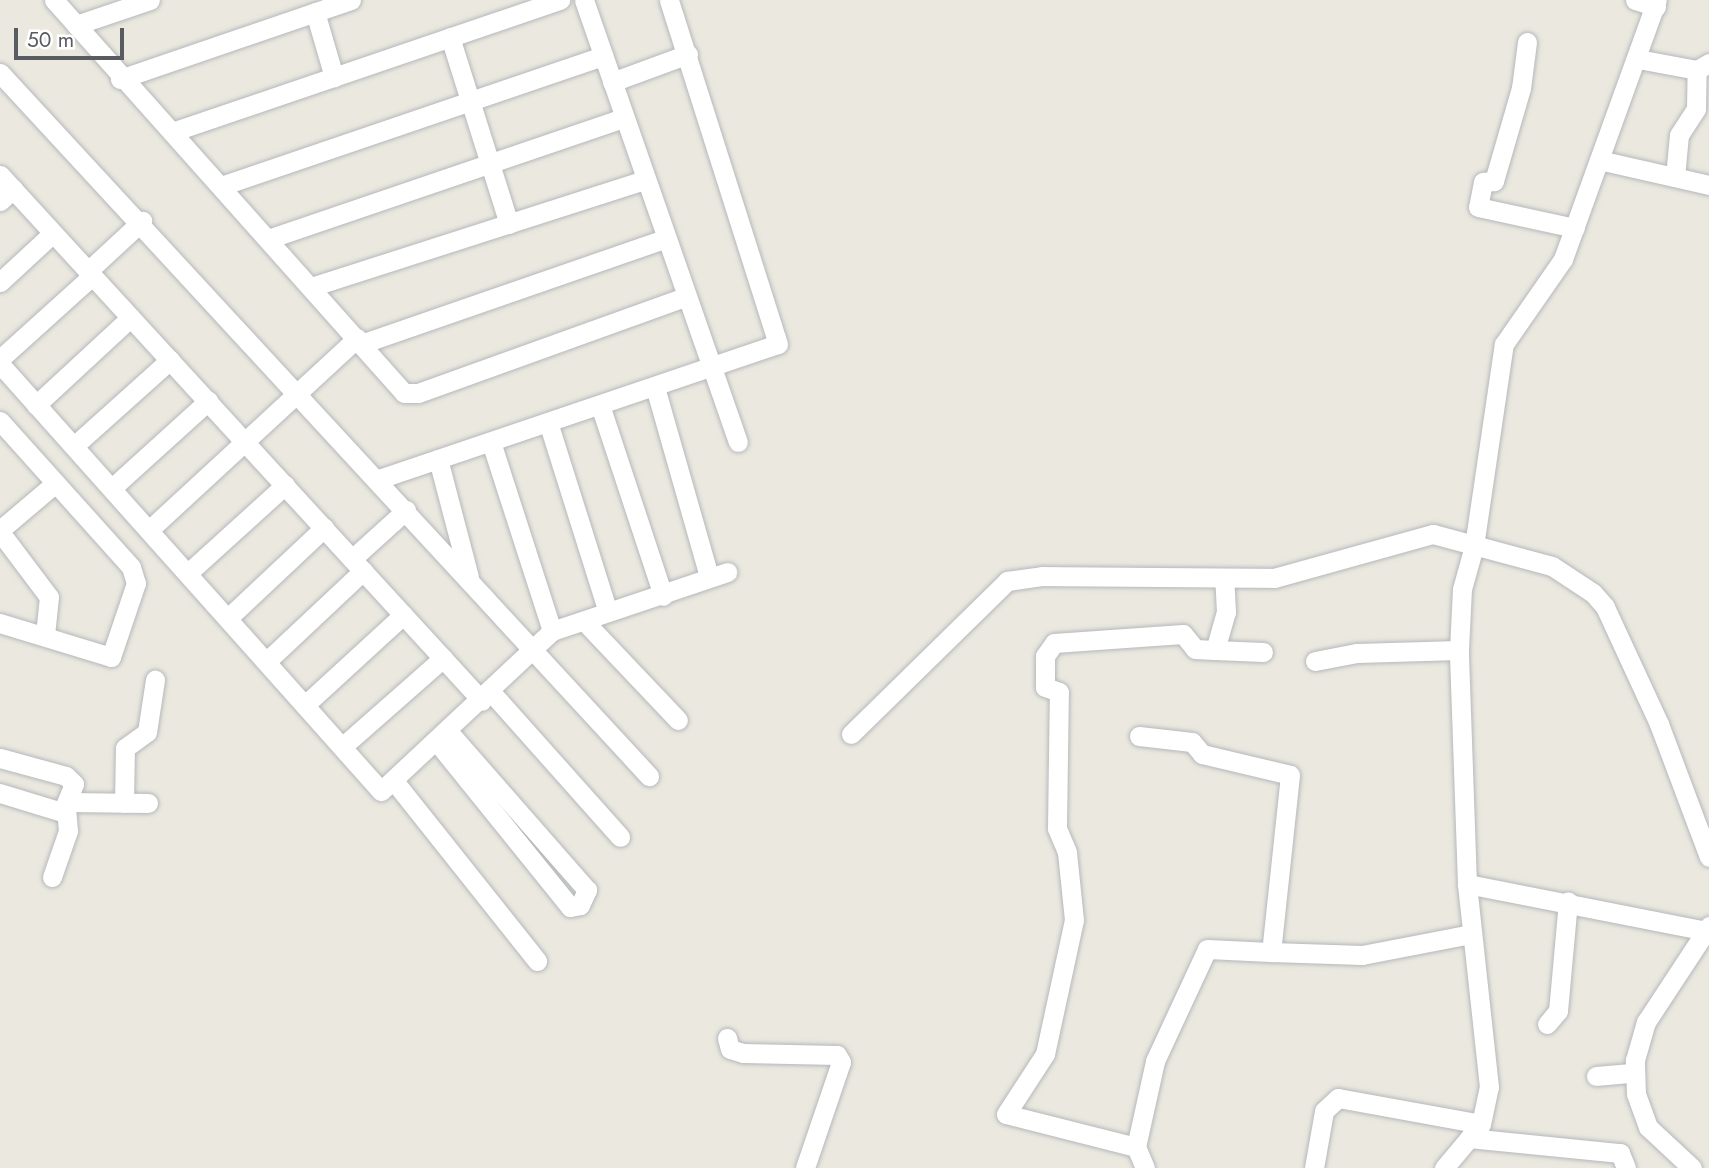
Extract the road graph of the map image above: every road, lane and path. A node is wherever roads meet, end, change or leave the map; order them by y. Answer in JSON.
{"nodes":[{"id":1,"x":54,"y":0,"type":"edge"},
{"id":2,"x":150,"y":0,"type":"edge"},
{"id":3,"x":351,"y":0,"type":"edge"},
{"id":4,"x":560,"y":0,"type":"edge"},
{"id":5,"x":584,"y":0,"type":"edge"},
{"id":6,"x":669,"y":0,"type":"edge"},
{"id":7,"x":1635,"y":0,"type":"edge"},
{"id":8,"x":1657,"y":4,"type":"edge"},
{"id":9,"x":315,"y":12,"type":"junction"},
{"id":10,"x":76,"y":25,"type":"junction"},
{"id":11,"x":444,"y":39,"type":"junction"},
{"id":12,"x":1527,"y":42,"type":"dead end"},
{"id":13,"x":688,"y":54,"type":"junction"},
{"id":14,"x":603,"y":57,"type":"junction"},
{"id":15,"x":1638,"y":59,"type":"junction"},
{"id":16,"x":1703,"y":66,"type":"edge"},
{"id":17,"x":0,"y":73,"type":"edge"},
{"id":18,"x":334,"y":77,"type":"junction"},
{"id":19,"x":120,"y":79,"type":"junction"},
{"id":20,"x":612,"y":82,"type":"junction"},
{"id":21,"x":464,"y":104,"type":"junction"},
{"id":22,"x":624,"y":118,"type":"junction"},
{"id":23,"x":172,"y":132,"type":"junction"},
{"id":24,"x":1599,"y":160,"type":"junction"},
{"id":25,"x":484,"y":166,"type":"junction"},
{"id":26,"x":1675,"y":177,"type":"junction"},
{"id":27,"x":645,"y":180,"type":"junction"},
{"id":28,"x":1709,"y":185,"type":"edge"},
{"id":29,"x":221,"y":186,"type":"junction"},
{"id":30,"x":4,"y":188,"type":"edge"},
{"id":31,"x":142,"y":221,"type":"junction"},
{"id":32,"x":503,"y":226,"type":"junction"},
{"id":33,"x":1575,"y":228,"type":"junction"},
{"id":34,"x":53,"y":233,"type":"junction"},
{"id":35,"x":268,"y":239,"type":"junction"},
{"id":36,"x":665,"y":239,"type":"junction"},
{"id":37,"x":90,"y":273,"type":"junction"},
{"id":38,"x":0,"y":282,"type":"edge"},
{"id":39,"x":311,"y":287,"type":"junction"},
{"id":40,"x":685,"y":297,"type":"junction"},
{"id":41,"x":131,"y":317,"type":"junction"},
{"id":42,"x":359,"y":341,"type":"junction"},
{"id":43,"x":0,"y":359,"type":"edge"},
{"id":44,"x":170,"y":360,"type":"junction"},
{"id":45,"x":0,"y":364,"type":"edge"},
{"id":46,"x":709,"y":368,"type":"junction"},
{"id":47,"x":655,"y":387,"type":"junction"},
{"id":48,"x":298,"y":392,"type":"junction"},
{"id":49,"x":208,"y":401,"type":"junction"},
{"id":50,"x":36,"y":405,"type":"junction"},
{"id":51,"x":600,"y":405,"type":"junction"},
{"id":52,"x":0,"y":421,"type":"edge"},
{"id":53,"x":548,"y":422,"type":"junction"},
{"id":54,"x":245,"y":442,"type":"junction"},
{"id":55,"x":491,"y":442,"type":"junction"},
{"id":56,"x":738,"y":442,"type":"dead end"},
{"id":57,"x":74,"y":446,"type":"junction"},
{"id":58,"x":438,"y":459,"type":"junction"},
{"id":59,"x":376,"y":480,"type":"junction"},
{"id":60,"x":53,"y":485,"type":"junction"},
{"id":61,"x":285,"y":485,"type":"junction"},
{"id":62,"x":112,"y":488,"type":"junction"},
{"id":63,"x":406,"y":510,"type":"junction"},
{"id":64,"x":324,"y":528,"type":"junction"},
{"id":65,"x":149,"y":530,"type":"junction"},
{"id":66,"x":0,"y":531,"type":"edge"},
{"id":67,"x":1474,"y":546,"type":"junction"},
{"id":68,"x":358,"y":565,"type":"junction"},
{"id":69,"x":188,"y":573,"type":"junction"},
{"id":70,"x":470,"y":579,"type":"junction"},
{"id":71,"x":1224,"y":579,"type":"junction"},
{"id":72,"x":663,"y":596,"type":"junction"},
{"id":73,"x":608,"y":612,"type":"junction"},
{"id":74,"x":403,"y":615,"type":"junction"},
{"id":75,"x":228,"y":618,"type":"junction"},
{"id":76,"x":584,"y":622,"type":"junction"},
{"id":77,"x":0,"y":623,"type":"edge"},
{"id":78,"x":552,"y":631,"type":"junction"},
{"id":79,"x":45,"y":636,"type":"junction"},
{"id":80,"x":1215,"y":650,"type":"junction"},
{"id":81,"x":1459,"y":650,"type":"junction"},
{"id":82,"x":536,"y":652,"type":"junction"},
{"id":83,"x":1263,"y":652,"type":"dead end"},
{"id":84,"x":443,"y":658,"type":"junction"},
{"id":85,"x":267,"y":661,"type":"junction"},
{"id":86,"x":1315,"y":662,"type":"dead end"},
{"id":87,"x":155,"y":680,"type":"dead end"},
{"id":88,"x":487,"y":696,"type":"junction"},
{"id":89,"x":306,"y":704,"type":"junction"},
{"id":90,"x":678,"y":720,"type":"dead end"},
{"id":91,"x":851,"y":734,"type":"dead end"},
{"id":92,"x":1139,"y":736,"type":"dead end"},
{"id":93,"x":443,"y":737,"type":"junction"},
{"id":94,"x":344,"y":746,"type":"junction"},
{"id":95,"x":0,"y":758,"type":"edge"},
{"id":96,"x":649,"y":776,"type":"dead end"},
{"id":97,"x":394,"y":780,"type":"junction"},
{"id":98,"x":0,"y":793,"type":"edge"},
{"id":99,"x":124,"y":803,"type":"junction"},
{"id":100,"x":148,"y":803,"type":"dead end"},
{"id":101,"x":67,"y":806,"type":"junction"},
{"id":102,"x":620,"y":837,"type":"dead end"},
{"id":103,"x":1709,"y":857,"type":"edge"},
{"id":104,"x":52,"y":877,"type":"dead end"},
{"id":105,"x":1467,"y":884,"type":"junction"},
{"id":106,"x":1568,"y":901,"type":"junction"},
{"id":107,"x":1708,"y":929,"type":"edge"},
{"id":108,"x":1471,"y":934,"type":"junction"},
{"id":109,"x":1271,"y":952,"type":"junction"},
{"id":110,"x":537,"y":961,"type":"dead end"},
{"id":111,"x":1547,"y":1024,"type":"dead end"},
{"id":112,"x":727,"y":1038,"type":"dead end"},
{"id":113,"x":1634,"y":1073,"type":"junction"},
{"id":114,"x":1596,"y":1076,"type":"dead end"},
{"id":115,"x":1475,"y":1131,"type":"junction"},
{"id":116,"x":1136,"y":1147,"type":"junction"},
{"id":117,"x":805,"y":1168,"type":"edge"},
{"id":118,"x":1145,"y":1168,"type":"edge"},
{"id":119,"x":1314,"y":1168,"type":"edge"},
{"id":120,"x":1444,"y":1168,"type":"edge"},
{"id":121,"x":1626,"y":1168,"type":"edge"},
{"id":122,"x":1692,"y":1168,"type":"edge"}],
"edges":[{"from":1,"to":10,"type":"street"},
{"from":2,"to":10,"type":"street"},
{"from":3,"to":9,"type":"street"},
{"from":4,"to":11,"type":"street"},
{"from":5,"to":14,"type":"street"},
{"from":6,"to":13,"type":"street"},
{"from":7,"to":8,"type":"street"},
{"from":8,"to":15,"type":"street"},
{"from":9,"to":18,"type":"street"},
{"from":9,"to":19,"type":"street"},
{"from":10,"to":19,"type":"street"},
{"from":11,"to":18,"type":"street"},
{"from":11,"to":21,"type":"street"},
{"from":12,"to":33,"type":"street"},
{"from":13,"to":20,"type":"street"},
{"from":13,"to":46,"type":"street"},
{"from":14,"to":20,"type":"street"},
{"from":14,"to":21,"type":"street"},
{"from":15,"to":16,"type":"street"},
{"from":15,"to":24,"type":"street"},
{"from":16,"to":26,"type":"street"},
{"from":17,"to":31,"type":"street"},
{"from":18,"to":23,"type":"street"},
{"from":19,"to":23,"type":"street"},
{"from":20,"to":22,"type":"street"},
{"from":21,"to":25,"type":"street"},
{"from":21,"to":29,"type":"street"},
{"from":22,"to":25,"type":"street"},
{"from":22,"to":27,"type":"street"},
{"from":23,"to":29,"type":"street"},
{"from":24,"to":26,"type":"street"},
{"from":24,"to":33,"type":"street"},
{"from":25,"to":32,"type":"street"},
{"from":25,"to":35,"type":"street"},
{"from":26,"to":28,"type":"street"},
{"from":27,"to":32,"type":"street"},
{"from":27,"to":36,"type":"street"},
{"from":29,"to":35,"type":"street"},
{"from":30,"to":34,"type":"street"},
{"from":31,"to":37,"type":"street"},
{"from":31,"to":48,"type":"street"},
{"from":32,"to":39,"type":"street"},
{"from":33,"to":67,"type":"street"},
{"from":34,"to":37,"type":"street"},
{"from":34,"to":38,"type":"street"},
{"from":35,"to":39,"type":"street"},
{"from":36,"to":40,"type":"street"},
{"from":36,"to":42,"type":"street"},
{"from":37,"to":41,"type":"street"},
{"from":37,"to":43,"type":"street"},
{"from":39,"to":42,"type":"street"},
{"from":40,"to":42,"type":"street"},
{"from":40,"to":46,"type":"street"},
{"from":41,"to":44,"type":"street"},
{"from":41,"to":50,"type":"street"},
{"from":42,"to":48,"type":"street"},
{"from":44,"to":49,"type":"street"},
{"from":44,"to":57,"type":"street"},
{"from":45,"to":50,"type":"street"},
{"from":46,"to":47,"type":"street"},
{"from":46,"to":56,"type":"street"},
{"from":47,"to":51,"type":"street"},
{"from":47,"to":72,"type":"street"},
{"from":48,"to":54,"type":"street"},
{"from":48,"to":59,"type":"street"},
{"from":49,"to":54,"type":"street"},
{"from":49,"to":62,"type":"street"},
{"from":50,"to":57,"type":"street"},
{"from":51,"to":53,"type":"street"},
{"from":51,"to":72,"type":"street"},
{"from":52,"to":60,"type":"street"},
{"from":53,"to":55,"type":"street"},
{"from":53,"to":73,"type":"street"},
{"from":54,"to":61,"type":"street"},
{"from":54,"to":65,"type":"street"},
{"from":55,"to":58,"type":"street"},
{"from":55,"to":78,"type":"street"},
{"from":57,"to":62,"type":"street"},
{"from":58,"to":59,"type":"street"},
{"from":58,"to":70,"type":"street"},
{"from":59,"to":63,"type":"street"},
{"from":60,"to":66,"type":"street"},
{"from":60,"to":79,"type":"street"},
{"from":61,"to":64,"type":"street"},
{"from":61,"to":69,"type":"street"},
{"from":62,"to":65,"type":"street"},
{"from":63,"to":68,"type":"street"},
{"from":63,"to":70,"type":"street"},
{"from":64,"to":68,"type":"street"},
{"from":64,"to":75,"type":"street"},
{"from":65,"to":69,"type":"street"},
{"from":66,"to":79,"type":"street"},
{"from":67,"to":71,"type":"street"},
{"from":67,"to":81,"type":"street"},
{"from":67,"to":103,"type":"street"},
{"from":68,"to":74,"type":"street"},
{"from":68,"to":85,"type":"street"},
{"from":69,"to":75,"type":"street"},
{"from":70,"to":82,"type":"street"},
{"from":71,"to":80,"type":"street"},
{"from":71,"to":91,"type":"street"},
{"from":72,"to":73,"type":"street"},
{"from":73,"to":76,"type":"street"},
{"from":74,"to":84,"type":"street"},
{"from":74,"to":89,"type":"street"},
{"from":75,"to":85,"type":"street"},
{"from":76,"to":78,"type":"street"},
{"from":76,"to":90,"type":"street"},
{"from":77,"to":79,"type":"street"},
{"from":78,"to":82,"type":"street"},
{"from":80,"to":83,"type":"street"},
{"from":80,"to":116,"type":"street"},
{"from":81,"to":86,"type":"street"},
{"from":81,"to":105,"type":"street"},
{"from":82,"to":88,"type":"street"},
{"from":82,"to":96,"type":"street"},
{"from":84,"to":88,"type":"street"},
{"from":84,"to":94,"type":"street"},
{"from":85,"to":89,"type":"street"},
{"from":87,"to":99,"type":"street"},
{"from":88,"to":93,"type":"street"},
{"from":88,"to":102,"type":"street"},
{"from":89,"to":94,"type":"street"},
{"from":92,"to":109,"type":"street"},
{"from":93,"to":93,"type":"street"},
{"from":93,"to":97,"type":"street"},
{"from":94,"to":97,"type":"street"},
{"from":95,"to":101,"type":"street"},
{"from":97,"to":110,"type":"street"},
{"from":98,"to":101,"type":"street"},
{"from":99,"to":100,"type":"street"},
{"from":99,"to":101,"type":"street"},
{"from":101,"to":104,"type":"street"},
{"from":105,"to":106,"type":"street"},
{"from":105,"to":108,"type":"street"},
{"from":106,"to":107,"type":"street"},
{"from":106,"to":111,"type":"street"},
{"from":107,"to":113,"type":"street"},
{"from":108,"to":109,"type":"street"},
{"from":108,"to":115,"type":"street"},
{"from":109,"to":116,"type":"street"},
{"from":112,"to":117,"type":"street"},
{"from":113,"to":114,"type":"street"},
{"from":113,"to":122,"type":"street"},
{"from":115,"to":119,"type":"street"},
{"from":115,"to":120,"type":"street"},
{"from":115,"to":121,"type":"street"},
{"from":116,"to":118,"type":"street"}]}
